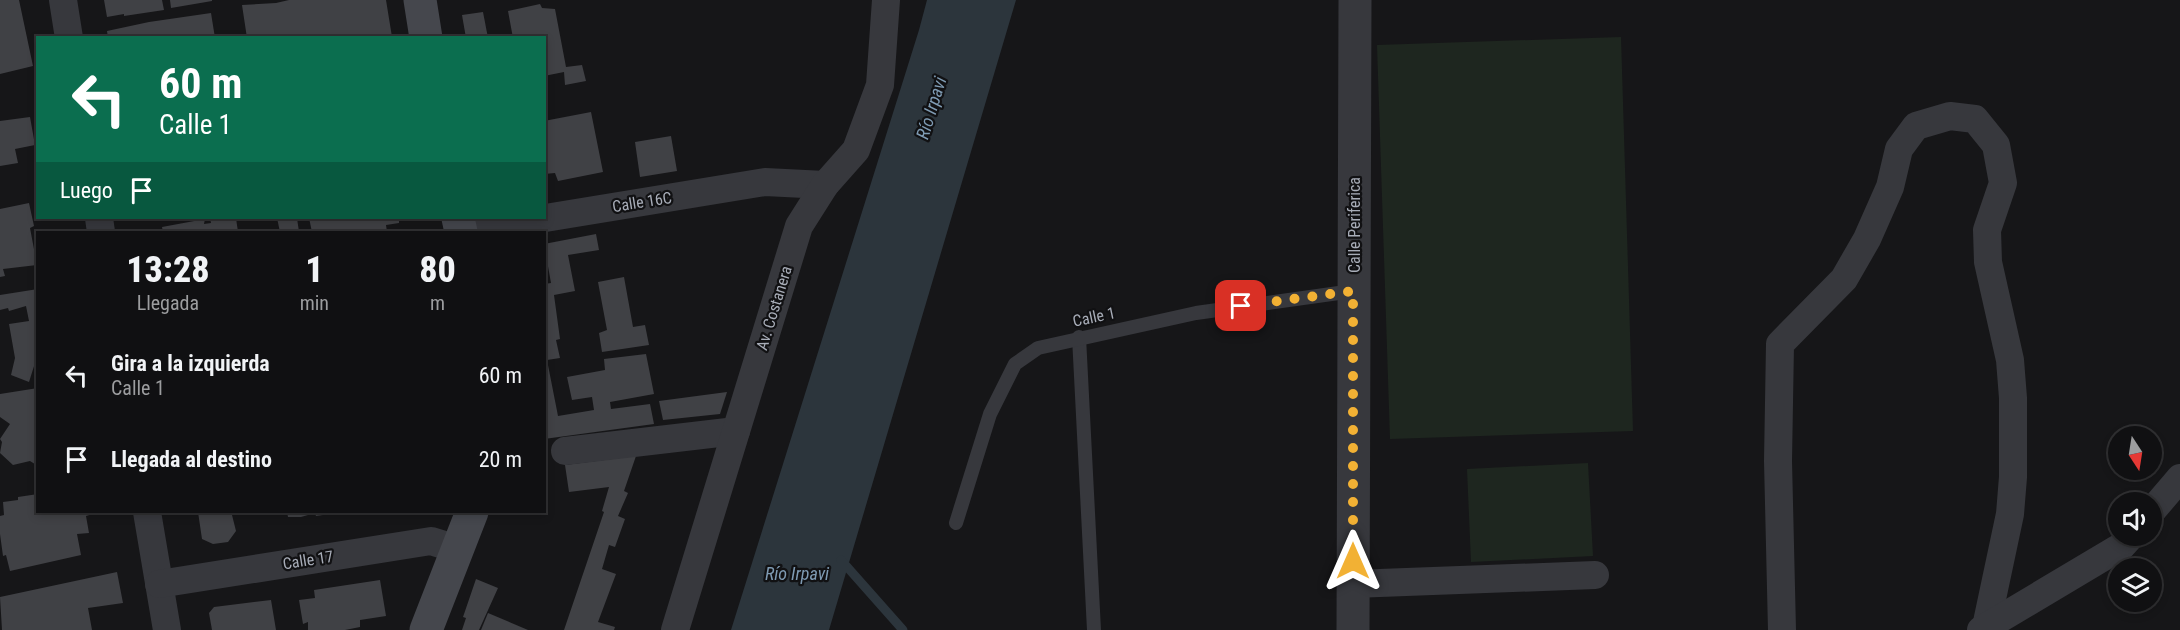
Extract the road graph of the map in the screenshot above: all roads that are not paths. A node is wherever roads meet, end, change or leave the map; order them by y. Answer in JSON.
{"nodes":[{"id":1,"x":63,"y":0,"type":"edge"},
{"id":2,"x":420,"y":0,"type":"edge"},
{"id":3,"x":886,"y":0,"type":"edge"},
{"id":4,"x":1355,"y":0,"type":"edge"},
{"id":5,"x":69,"y":36,"type":"edge"},
{"id":6,"x":426,"y":36,"type":"edge"},
{"id":7,"x":825,"y":185,"type":"junction"},
{"id":8,"x":546,"y":218,"type":"edge"},
{"id":9,"x":539,"y":219,"type":"edge"},
{"id":10,"x":466,"y":231,"type":"edge"},
{"id":11,"x":1353,"y":291,"type":"junction"},
{"id":12,"x":1079,"y":338,"type":"junction"},
{"id":13,"x":736,"y":431,"type":"junction"},
{"id":14,"x":565,"y":451,"type":"dead end"},
{"id":15,"x":2180,"y":478,"type":"edge"},
{"id":16,"x":2162,"y":499,"type":"edge"},
{"id":17,"x":147,"y":513,"type":"edge"},
{"id":18,"x":472,"y":513,"type":"edge"},
{"id":19,"x":956,"y":523,"type":"dead end"},
{"id":20,"x":2122,"y":546,"type":"edge"},
{"id":21,"x":457,"y":549,"type":"junction"},
{"id":22,"x":1595,"y":575,"type":"dead end"},
{"id":23,"x":159,"y":584,"type":"junction"},
{"id":24,"x":1353,"y":584,"type":"junction"},
{"id":25,"x":1983,"y":628,"type":"edge"},
{"id":26,"x":167,"y":630,"type":"edge"},
{"id":27,"x":426,"y":630,"type":"edge"},
{"id":28,"x":675,"y":630,"type":"edge"},
{"id":29,"x":1094,"y":630,"type":"edge"},
{"id":30,"x":1353,"y":630,"type":"edge"},
{"id":31,"x":1782,"y":630,"type":"edge"}],
"edges":[{"from":1,"to":5,"type":"street"},
{"from":2,"to":6,"type":"main road"},
{"from":3,"to":7,"type":"street","name":"Av. Costanera"},
{"from":4,"to":11,"type":"street","name":"Calle Periferica"},
{"from":7,"to":8,"type":"street","name":"Calle 16C"},
{"from":7,"to":13,"type":"street","name":"Av. Costanera"},
{"from":9,"to":10,"type":"street","name":"Calle 16C"},
{"from":11,"to":12,"type":"lane","name":"Calle 1"},
{"from":11,"to":24,"type":"street","name":"Calle Periferica"},
{"from":12,"to":19,"type":"lane","name":"Calle 1"},
{"from":12,"to":29,"type":"lane"},
{"from":13,"to":14,"type":"street"},
{"from":13,"to":28,"type":"street","name":"Av. Costanera"},
{"from":15,"to":16,"type":"street"},
{"from":17,"to":23,"type":"street"},
{"from":18,"to":21,"type":"main road"},
{"from":20,"to":25,"type":"street"},
{"from":21,"to":23,"type":"street","name":"Calle 17"},
{"from":21,"to":27,"type":"main road"},
{"from":22,"to":24,"type":"street"},
{"from":23,"to":26,"type":"street"},
{"from":24,"to":30,"type":"street","name":"Calle Periferica"},
{"from":25,"to":31,"type":"street"}]}
